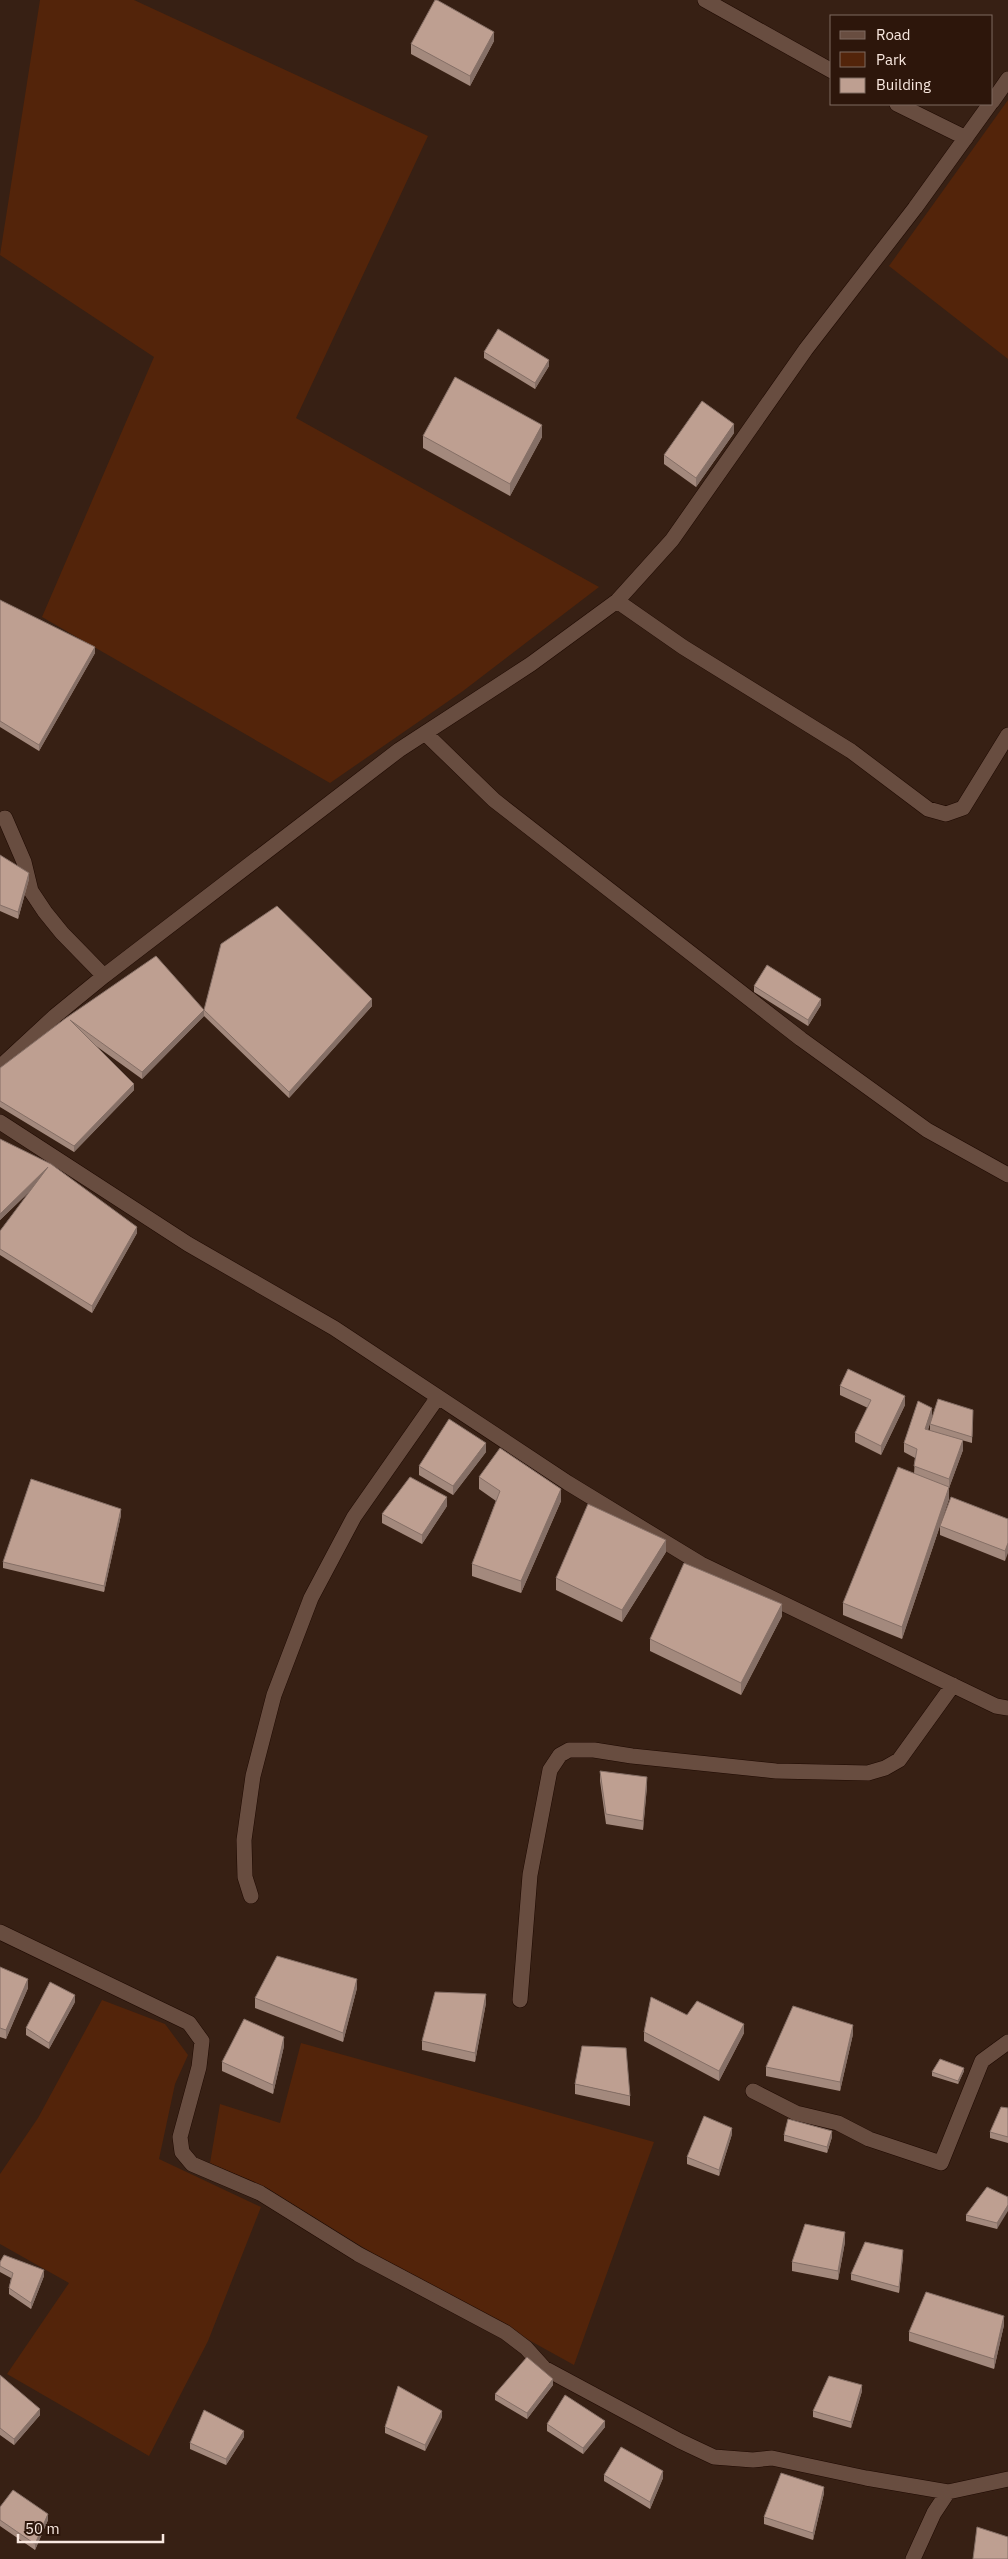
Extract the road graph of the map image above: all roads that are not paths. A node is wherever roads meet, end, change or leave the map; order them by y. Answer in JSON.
{"nodes":[{"id":1,"x":705,"y":0,"type":"edge"},
{"id":2,"x":830,"y":69,"type":"edge"},
{"id":3,"x":1008,"y":79,"type":"edge"},
{"id":4,"x":993,"y":100,"type":"edge"},
{"id":5,"x":899,"y":105,"type":"edge"},
{"id":6,"x":990,"y":105,"type":"edge"},
{"id":7,"x":966,"y":138,"type":"junction"},
{"id":8,"x":617,"y":601,"type":"junction"},
{"id":9,"x":425,"y":733,"type":"junction"},
{"id":10,"x":1008,"y":735,"type":"edge"},
{"id":11,"x":5,"y":818,"type":"dead end"},
{"id":12,"x":104,"y":976,"type":"junction"},
{"id":13,"x":0,"y":1067,"type":"edge"},
{"id":14,"x":0,"y":1122,"type":"edge"},
{"id":15,"x":1008,"y":1174,"type":"edge"},
{"id":16,"x":438,"y":1397,"type":"junction"},
{"id":17,"x":953,"y":1685,"type":"junction"},
{"id":18,"x":1008,"y":1708,"type":"edge"},
{"id":19,"x":251,"y":1896,"type":"dead end"},
{"id":20,"x":0,"y":1932,"type":"edge"},
{"id":21,"x":520,"y":2000,"type":"dead end"},
{"id":22,"x":1008,"y":2042,"type":"edge"},
{"id":23,"x":753,"y":2091,"type":"dead end"},
{"id":24,"x":1008,"y":2479,"type":"edge"},
{"id":25,"x":948,"y":2492,"type":"junction"},
{"id":26,"x":913,"y":2559,"type":"edge"}],
"edges":[{"from":1,"to":2,"type":"street"},
{"from":3,"to":4,"type":"street"},
{"from":5,"to":7,"type":"street"},
{"from":6,"to":7,"type":"street"},
{"from":7,"to":8,"type":"street"},
{"from":8,"to":9,"type":"street"},
{"from":8,"to":10,"type":"street"},
{"from":9,"to":12,"type":"street"},
{"from":9,"to":15,"type":"street"},
{"from":11,"to":12,"type":"street"},
{"from":12,"to":13,"type":"street"},
{"from":14,"to":16,"type":"street"},
{"from":16,"to":17,"type":"street"},
{"from":16,"to":19,"type":"street"},
{"from":17,"to":18,"type":"street"},
{"from":17,"to":21,"type":"street"},
{"from":20,"to":25,"type":"street"},
{"from":22,"to":23,"type":"street"},
{"from":24,"to":25,"type":"street"},
{"from":25,"to":26,"type":"street"}]}
